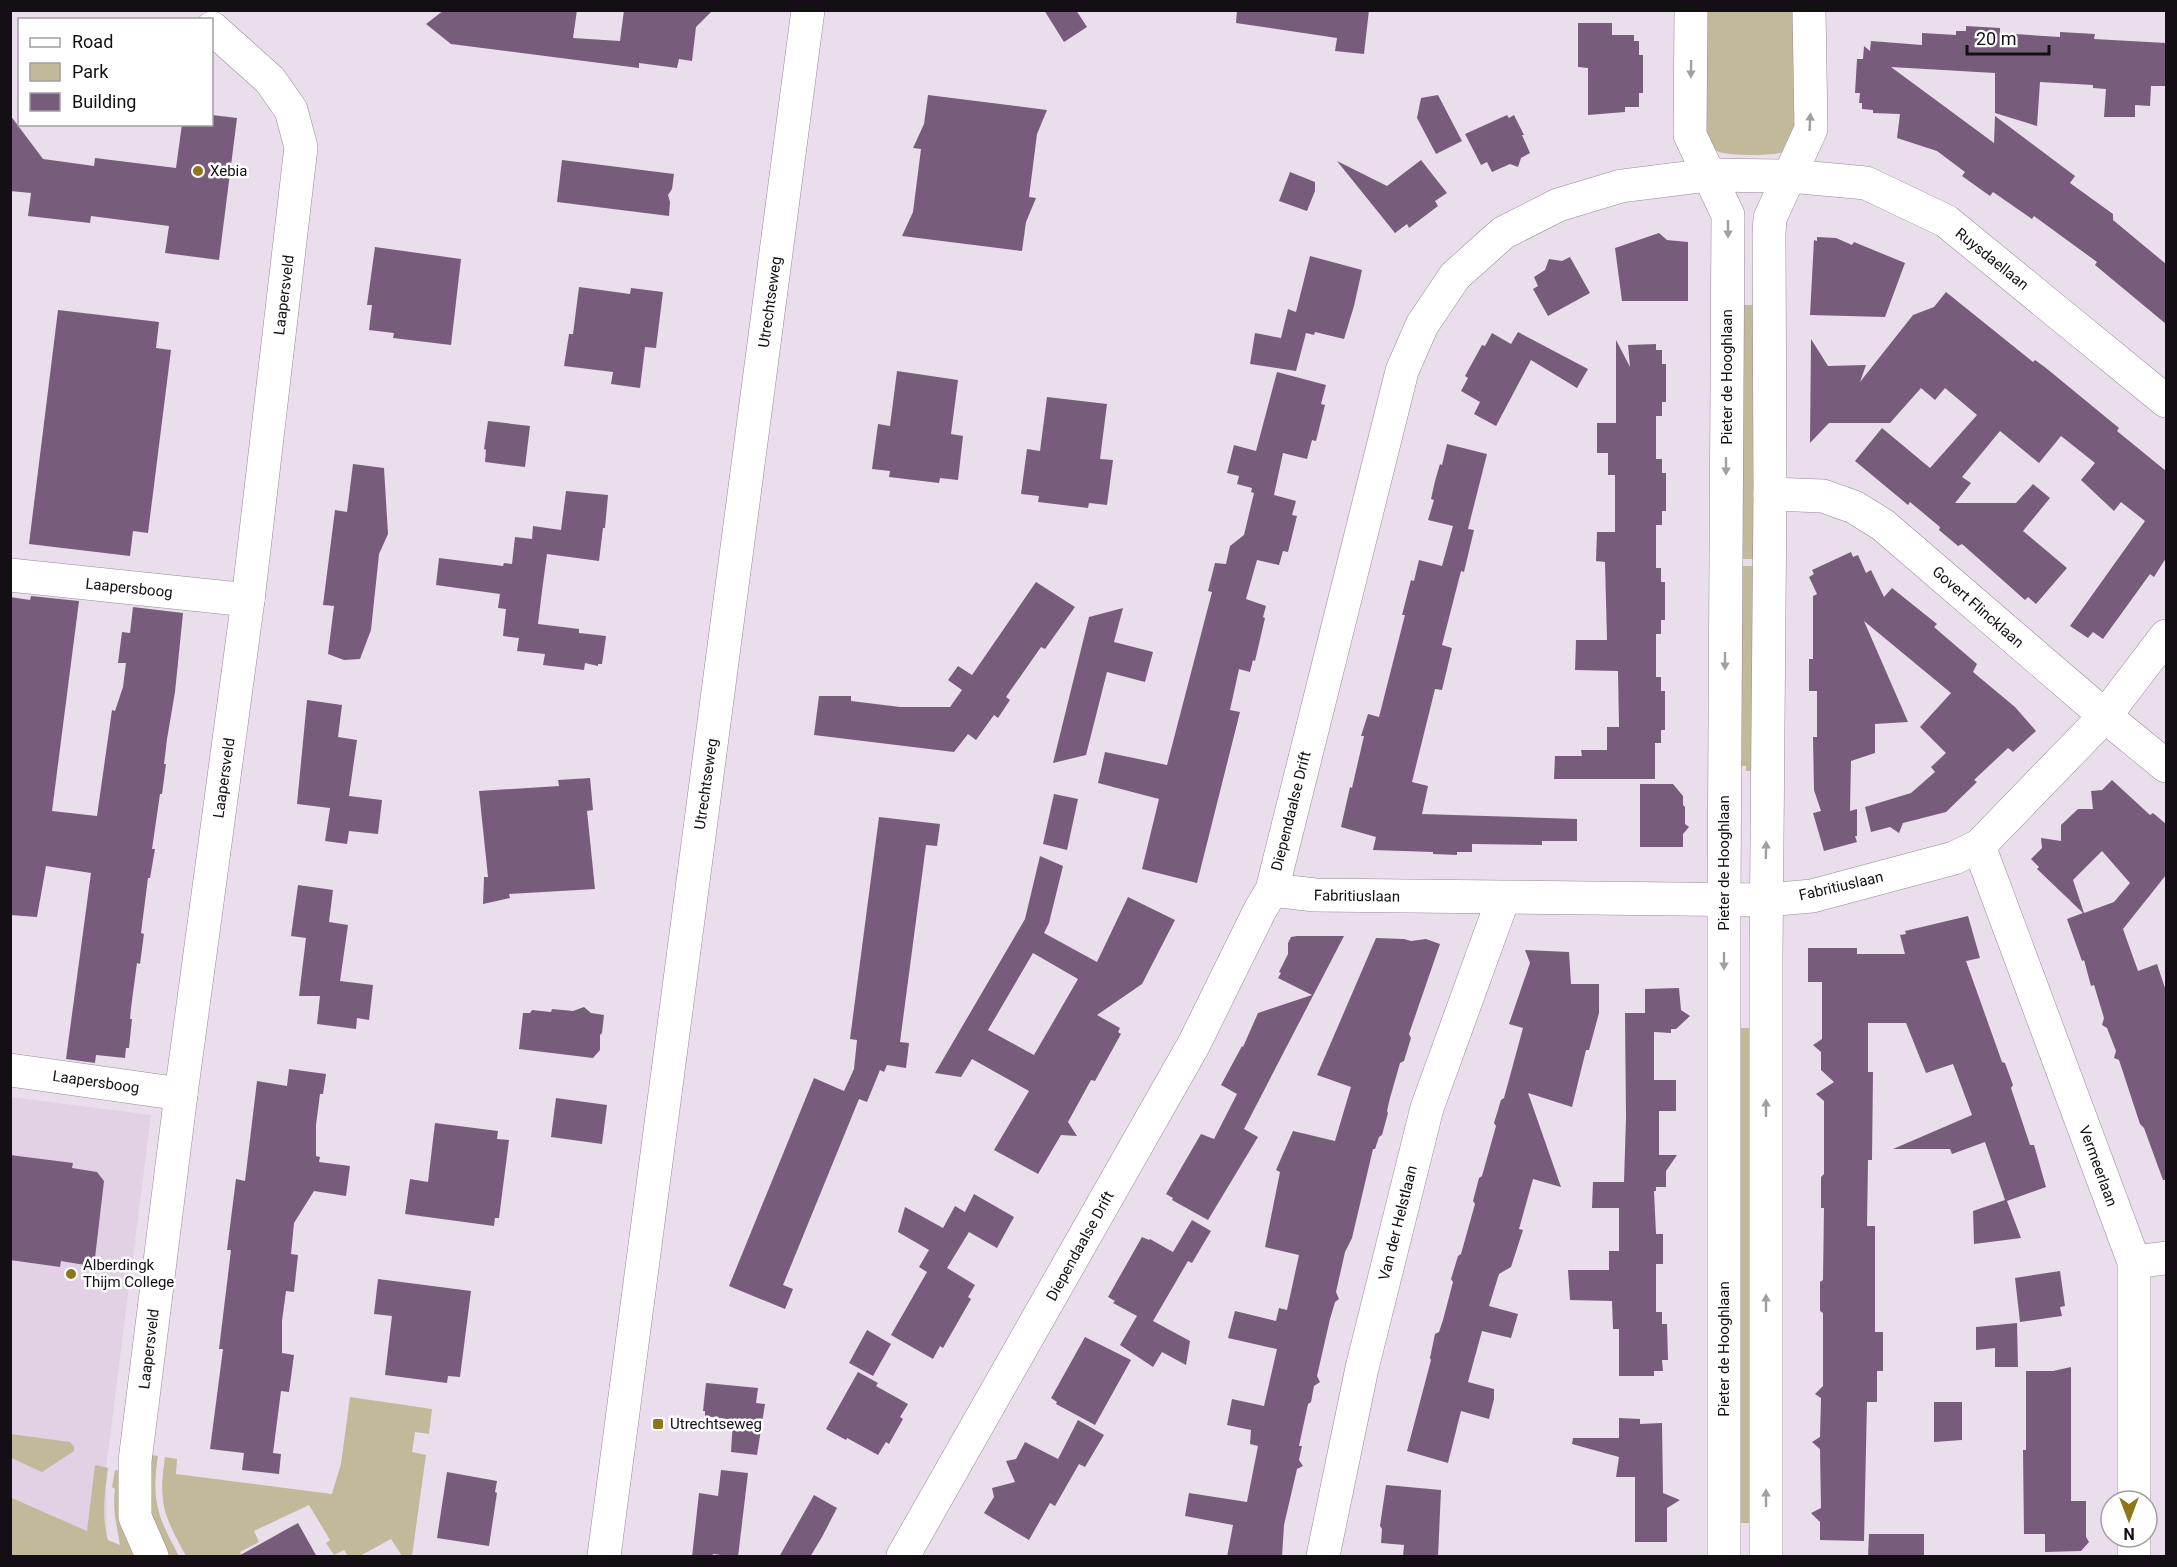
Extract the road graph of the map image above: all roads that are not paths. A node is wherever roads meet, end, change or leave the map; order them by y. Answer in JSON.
{"nodes":[{"id":1,"x":808,"y":10,"type":"edge"},
{"id":2,"x":1691,"y":10,"type":"edge"},
{"id":3,"x":1809,"y":10,"type":"edge"},
{"id":4,"x":213,"y":29,"type":"edge"},
{"id":5,"x":1709,"y":175,"type":"junction"},
{"id":6,"x":1790,"y":176,"type":"junction"},
{"id":7,"x":2166,"y":400,"type":"edge"},
{"id":8,"x":1770,"y":494,"type":"junction"},
{"id":9,"x":10,"y":575,"type":"edge"},
{"id":10,"x":248,"y":600,"type":"junction"},
{"id":11,"x":2166,"y":636,"type":"edge"},
{"id":12,"x":2105,"y":716,"type":"junction"},
{"id":13,"x":2166,"y":766,"type":"edge"},
{"id":14,"x":1980,"y":846,"type":"junction"},
{"id":15,"x":1272,"y":890,"type":"junction"},
{"id":16,"x":1724,"y":898,"type":"junction"},
{"id":17,"x":1503,"y":899,"type":"junction"},
{"id":18,"x":1766,"y":900,"type":"junction"},
{"id":19,"x":10,"y":1070,"type":"edge"},
{"id":20,"x":181,"y":1094,"type":"junction"},
{"id":21,"x":2166,"y":1258,"type":"edge"},
{"id":22,"x":2134,"y":1262,"type":"junction"},
{"id":23,"x":2134,"y":1489,"type":"edge"},
{"id":24,"x":152,"y":1557,"type":"edge"},
{"id":25,"x":604,"y":1557,"type":"edge"},
{"id":26,"x":903,"y":1557,"type":"edge"},
{"id":27,"x":1323,"y":1557,"type":"edge"},
{"id":28,"x":1724,"y":1557,"type":"edge"},
{"id":29,"x":1766,"y":1557,"type":"edge"}],
"edges":[{"from":1,"to":25,"type":"street","name":"Utrechtseweg"},
{"from":2,"to":5,"type":"street","name":"Pieter de Hooghlaan","one_way":true},
{"from":6,"to":3,"type":"street","one_way":true},
{"from":4,"to":10,"type":"street","name":"Laapersveld"},
{"from":5,"to":6,"type":"street"},
{"from":5,"to":15,"type":"street","name":"Diependaalse Drift"},
{"from":5,"to":16,"type":"street","name":"Pieter de Hooghlaan","one_way":true},
{"from":6,"to":7,"type":"street","name":"Ruysdaellaan"},
{"from":6,"to":8,"type":"street"},
{"from":8,"to":12,"type":"street","name":"Govert Flincklaan"},
{"from":18,"to":8,"type":"street","one_way":true},
{"from":9,"to":10,"type":"street","name":"Laapersboog"},
{"from":10,"to":20,"type":"street","name":"Laapersveld"},
{"from":11,"to":12,"type":"street","name":"Fabritiuslaan"},
{"from":12,"to":13,"type":"street","name":"Govert Flincklaan"},
{"from":12,"to":14,"type":"street","name":"Fabritiuslaan"},
{"from":14,"to":18,"type":"street","name":"Fabritiuslaan"},
{"from":14,"to":22,"type":"street","name":"Vermeerlaan"},
{"from":15,"to":17,"type":"street","name":"Fabritiuslaan"},
{"from":15,"to":26,"type":"street","name":"Diependaalse Drift"},
{"from":16,"to":17,"type":"street","name":"Fabritiuslaan"},
{"from":16,"to":18,"type":"street","name":"Fabritiuslaan"},
{"from":16,"to":28,"type":"street","name":"Pieter de Hooghlaan","one_way":true},
{"from":17,"to":27,"type":"street","name":"Van der Helstlaan"},
{"from":29,"to":18,"type":"street","one_way":true},
{"from":19,"to":20,"type":"street","name":"Laapersboog"},
{"from":20,"to":24,"type":"street","name":"Laapersveld"},
{"from":21,"to":22,"type":"street"},
{"from":22,"to":23,"type":"street","name":"Vermeerlaan"}]}
